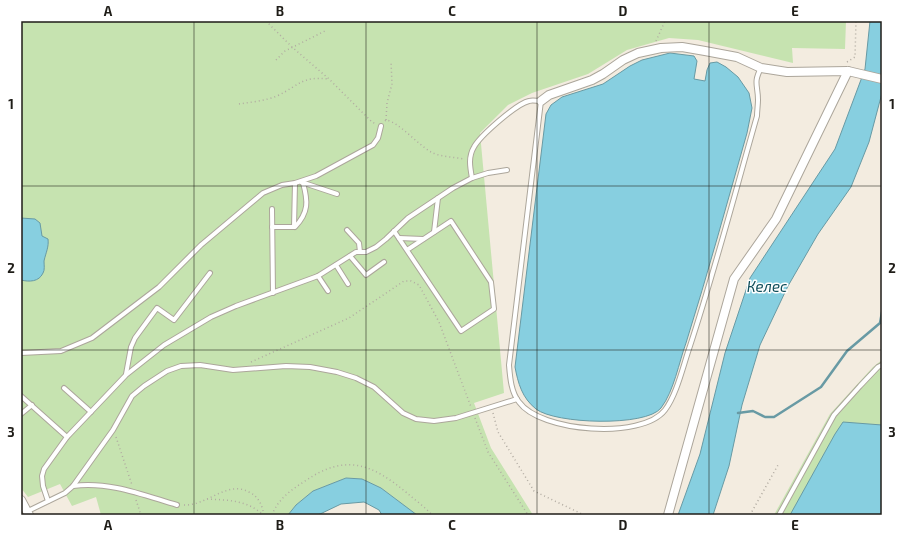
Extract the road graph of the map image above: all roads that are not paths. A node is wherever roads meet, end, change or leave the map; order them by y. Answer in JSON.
{"nodes":[{"id":1,"x":761,"y":68,"type":"junction"},
{"id":2,"x":848,"y":71,"type":"junction"},
{"id":3,"x":882,"y":79,"type":"edge"},
{"id":4,"x":541,"y":101,"type":"junction"},
{"id":5,"x":381,"y":126,"type":"road end"},
{"id":6,"x":508,"y":170,"type":"dead end"},
{"id":7,"x":472,"y":178,"type":"junction"},
{"id":8,"x":299,"y":182,"type":"junction"},
{"id":9,"x":337,"y":194,"type":"dead end"},
{"id":10,"x":438,"y":198,"type":"junction"},
{"id":11,"x":272,"y":209,"type":"dead end"},
{"id":12,"x":272,"y":227,"type":"junction"},
{"id":13,"x":294,"y":227,"type":"junction"},
{"id":14,"x":346,"y":230,"type":"dead end"},
{"id":15,"x":394,"y":231,"type":"junction"},
{"id":16,"x":434,"y":232,"type":"junction"},
{"id":17,"x":399,"y":238,"type":"junction"},
{"id":18,"x":424,"y":239,"type":"junction"},
{"id":19,"x":407,"y":250,"type":"junction"},
{"id":20,"x":360,"y":252,"type":"junction"},
{"id":21,"x":350,"y":256,"type":"junction"},
{"id":22,"x":384,"y":262,"type":"dead end"},
{"id":23,"x":336,"y":265,"type":"junction"},
{"id":24,"x":210,"y":273,"type":"dead end"},
{"id":25,"x":318,"y":276,"type":"junction"},
{"id":26,"x":348,"y":284,"type":"dead end"},
{"id":27,"x":328,"y":291,"type":"dead end"},
{"id":28,"x":273,"y":293,"type":"junction"},
{"id":29,"x":21,"y":353,"type":"edge"},
{"id":30,"x":882,"y":364,"type":"edge"},
{"id":31,"x":126,"y":375,"type":"junction"},
{"id":32,"x":64,"y":388,"type":"dead end"},
{"id":33,"x":21,"y":396,"type":"edge"},
{"id":34,"x":517,"y":399,"type":"junction"},
{"id":35,"x":32,"y":405,"type":"junction"},
{"id":36,"x":91,"y":412,"type":"junction"},
{"id":37,"x":21,"y":414,"type":"edge"},
{"id":38,"x":67,"y":437,"type":"junction"},
{"id":39,"x":73,"y":486,"type":"junction"},
{"id":40,"x":21,"y":500,"type":"edge"},
{"id":41,"x":48,"y":502,"type":"junction"},
{"id":42,"x":177,"y":505,"type":"road end"},
{"id":43,"x":29,"y":513,"type":"edge"},
{"id":44,"x":668,"y":515,"type":"edge"},
{"id":45,"x":779,"y":515,"type":"edge"}],
"edges":[{"from":1,"to":2,"type":"street"},
{"from":1,"to":4,"type":"street"},
{"from":1,"to":34,"type":"lane"},
{"from":2,"to":3,"type":"street"},
{"from":2,"to":44,"type":"street"},
{"from":4,"to":7,"type":"lane"},
{"from":4,"to":34,"type":"lane"},
{"from":5,"to":8,"type":"lane"},
{"from":6,"to":7,"type":"lane"},
{"from":7,"to":10,"type":"lane"},
{"from":8,"to":9,"type":"lane"},
{"from":8,"to":13,"type":"lane"},
{"from":8,"to":13,"type":"lane"},
{"from":8,"to":29,"type":"lane"},
{"from":10,"to":15,"type":"lane"},
{"from":10,"to":16,"type":"lane"},
{"from":11,"to":12,"type":"lane"},
{"from":12,"to":13,"type":"lane"},
{"from":12,"to":28,"type":"lane"},
{"from":14,"to":20,"type":"lane"},
{"from":15,"to":17,"type":"lane"},
{"from":15,"to":20,"type":"lane"},
{"from":16,"to":18,"type":"lane"},
{"from":16,"to":19,"type":"lane"},
{"from":17,"to":18,"type":"lane"},
{"from":17,"to":19,"type":"lane"},
{"from":18,"to":19,"type":"lane"},
{"from":20,"to":21,"type":"lane"},
{"from":21,"to":22,"type":"lane"},
{"from":21,"to":23,"type":"lane"},
{"from":23,"to":25,"type":"lane"},
{"from":23,"to":26,"type":"lane"},
{"from":24,"to":31,"type":"lane"},
{"from":25,"to":27,"type":"lane"},
{"from":25,"to":28,"type":"lane"},
{"from":28,"to":31,"type":"lane"},
{"from":30,"to":45,"type":"lane"},
{"from":31,"to":36,"type":"lane"},
{"from":32,"to":36,"type":"lane"},
{"from":33,"to":35,"type":"lane"},
{"from":34,"to":39,"type":"lane"},
{"from":35,"to":37,"type":"lane"},
{"from":35,"to":38,"type":"lane"},
{"from":36,"to":38,"type":"lane"},
{"from":38,"to":41,"type":"lane"},
{"from":39,"to":41,"type":"lane"},
{"from":39,"to":42,"type":"lane"},
{"from":40,"to":43,"type":"street"},
{"from":41,"to":43,"type":"lane"}]}
